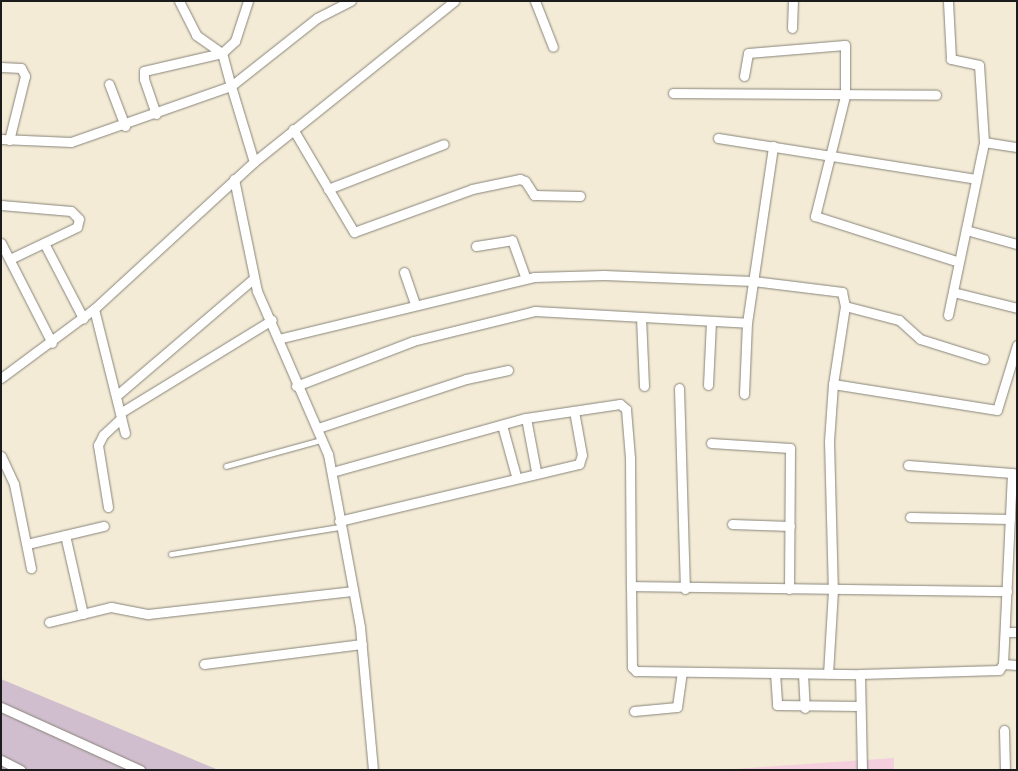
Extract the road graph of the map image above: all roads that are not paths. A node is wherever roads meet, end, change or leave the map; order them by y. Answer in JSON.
{"nodes":[{"id":1,"x":179,"y":1,"type":"edge"},
{"id":2,"x":248,"y":1,"type":"edge"},
{"id":3,"x":351,"y":1,"type":"edge"},
{"id":4,"x":454,"y":1,"type":"edge"},
{"id":5,"x":534,"y":1,"type":"edge"},
{"id":6,"x":792,"y":1,"type":"edge"},
{"id":7,"x":948,"y":1,"type":"edge"},
{"id":8,"x":792,"y":28,"type":"dead end"},
{"id":9,"x":553,"y":48,"type":"dead end"},
{"id":10,"x":222,"y":53,"type":"junction"},
{"id":11,"x":1,"y":67,"type":"edge"},
{"id":12,"x":744,"y":76,"type":"dead end"},
{"id":13,"x":109,"y":84,"type":"dead end"},
{"id":14,"x":231,"y":86,"type":"junction"},
{"id":15,"x":673,"y":93,"type":"dead end"},
{"id":16,"x":936,"y":95,"type":"dead end"},
{"id":17,"x":845,"y":96,"type":"junction"},
{"id":18,"x":156,"y":114,"type":"junction"},
{"id":19,"x":125,"y":126,"type":"junction"},
{"id":20,"x":293,"y":129,"type":"junction"},
{"id":21,"x":718,"y":138,"type":"dead end"},
{"id":22,"x":5,"y":140,"type":"edge"},
{"id":23,"x":984,"y":142,"type":"junction"},
{"id":24,"x":444,"y":144,"type":"dead end"},
{"id":25,"x":773,"y":146,"type":"junction"},
{"id":26,"x":1017,"y":147,"type":"edge"},
{"id":27,"x":830,"y":156,"type":"junction"},
{"id":28,"x":254,"y":162,"type":"junction"},
{"id":29,"x":234,"y":179,"type":"junction"},
{"id":30,"x":976,"y":179,"type":"junction"},
{"id":31,"x":328,"y":190,"type":"junction"},
{"id":32,"x":580,"y":196,"type":"dead end"},
{"id":33,"x":1,"y":205,"type":"edge"},
{"id":34,"x":966,"y":230,"type":"junction"},
{"id":35,"x":1,"y":242,"type":"edge"},
{"id":36,"x":44,"y":243,"type":"junction"},
{"id":37,"x":1017,"y":244,"type":"edge"},
{"id":38,"x":476,"y":246,"type":"dead end"},
{"id":39,"x":10,"y":259,"type":"junction"},
{"id":40,"x":959,"y":262,"type":"junction"},
{"id":41,"x":404,"y":272,"type":"dead end"},
{"id":42,"x":254,"y":279,"type":"junction"},
{"id":43,"x":526,"y":279,"type":"junction"},
{"id":44,"x":753,"y":281,"type":"junction"},
{"id":45,"x":953,"y":292,"type":"junction"},
{"id":46,"x":415,"y":304,"type":"junction"},
{"id":47,"x":845,"y":306,"type":"junction"},
{"id":48,"x":1017,"y":308,"type":"edge"},
{"id":49,"x":94,"y":309,"type":"junction"},
{"id":50,"x":948,"y":315,"type":"dead end"},
{"id":51,"x":641,"y":317,"type":"junction"},
{"id":52,"x":83,"y":318,"type":"junction"},
{"id":53,"x":272,"y":320,"type":"junction"},
{"id":54,"x":710,"y":322,"type":"junction"},
{"id":55,"x":747,"y":323,"type":"junction"},
{"id":56,"x":278,"y":339,"type":"junction"},
{"id":57,"x":52,"y":343,"type":"junction"},
{"id":58,"x":1017,"y":345,"type":"edge"},
{"id":59,"x":984,"y":359,"type":"dead end"},
{"id":60,"x":508,"y":370,"type":"dead end"},
{"id":61,"x":2,"y":377,"type":"edge"},
{"id":62,"x":832,"y":384,"type":"junction"},
{"id":63,"x":708,"y":385,"type":"dead end"},
{"id":64,"x":296,"y":386,"type":"junction"},
{"id":65,"x":644,"y":386,"type":"dead end"},
{"id":66,"x":679,"y":388,"type":"dead end"},
{"id":67,"x":744,"y":394,"type":"dead end"},
{"id":68,"x":116,"y":396,"type":"junction"},
{"id":69,"x":574,"y":411,"type":"junction"},
{"id":70,"x":121,"y":416,"type":"junction"},
{"id":71,"x":526,"y":418,"type":"junction"},
{"id":72,"x":502,"y":425,"type":"junction"},
{"id":73,"x":318,"y":428,"type":"junction"},
{"id":74,"x":125,"y":433,"type":"dead end"},
{"id":75,"x":323,"y":440,"type":"junction"},
{"id":76,"x":711,"y":443,"type":"dead end"},
{"id":77,"x":1,"y":456,"type":"edge"},
{"id":78,"x":908,"y":465,"type":"dead end"},
{"id":79,"x":226,"y":466,"type":"dead end"},
{"id":80,"x":536,"y":471,"type":"junction"},
{"id":81,"x":332,"y":472,"type":"junction"},
{"id":82,"x":1014,"y":474,"type":"edge"},
{"id":83,"x":516,"y":476,"type":"junction"},
{"id":84,"x":108,"y":507,"type":"dead end"},
{"id":85,"x":910,"y":517,"type":"dead end"},
{"id":86,"x":1010,"y":519,"type":"junction"},
{"id":87,"x":340,"y":524,"type":"junction"},
{"id":88,"x":732,"y":524,"type":"dead end"},
{"id":89,"x":104,"y":526,"type":"dead end"},
{"id":90,"x":790,"y":526,"type":"junction"},
{"id":91,"x":65,"y":535,"type":"junction"},
{"id":92,"x":27,"y":544,"type":"junction"},
{"id":93,"x":171,"y":554,"type":"dead end"},
{"id":94,"x":1012,"y":566,"type":"edge"},
{"id":95,"x":31,"y":568,"type":"dead end"},
{"id":96,"x":631,"y":586,"type":"junction"},
{"id":97,"x":685,"y":589,"type":"junction"},
{"id":98,"x":789,"y":589,"type":"junction"},
{"id":99,"x":833,"y":590,"type":"junction"},
{"id":100,"x":352,"y":591,"type":"junction"},
{"id":101,"x":1007,"y":591,"type":"junction"},
{"id":102,"x":83,"y":614,"type":"junction"},
{"id":103,"x":48,"y":622,"type":"dead end"},
{"id":104,"x":1004,"y":632,"type":"junction"},
{"id":105,"x":1017,"y":632,"type":"edge"},
{"id":106,"x":362,"y":644,"type":"junction"},
{"id":107,"x":204,"y":664,"type":"dead end"},
{"id":108,"x":1003,"y":664,"type":"junction"},
{"id":109,"x":1017,"y":665,"type":"edge"},
{"id":110,"x":682,"y":672,"type":"junction"},
{"id":111,"x":775,"y":673,"type":"junction"},
{"id":112,"x":803,"y":674,"type":"junction"},
{"id":113,"x":828,"y":674,"type":"junction"},
{"id":114,"x":860,"y":674,"type":"junction"},
{"id":115,"x":860,"y":706,"type":"junction"},
{"id":116,"x":805,"y":708,"type":"junction"},
{"id":117,"x":2,"y":710,"type":"edge"},
{"id":118,"x":634,"y":711,"type":"dead end"},
{"id":119,"x":1004,"y":730,"type":"dead end"},
{"id":120,"x":1,"y":760,"type":"edge"},
{"id":121,"x":21,"y":770,"type":"edge"},
{"id":122,"x":140,"y":770,"type":"edge"},
{"id":123,"x":373,"y":770,"type":"edge"},
{"id":124,"x":862,"y":770,"type":"edge"},
{"id":125,"x":1005,"y":770,"type":"edge"}],
"edges":[{"from":1,"to":10,"type":"street"},
{"from":2,"to":10,"type":"street"},
{"from":3,"to":14,"type":"street"},
{"from":4,"to":20,"type":"street"},
{"from":5,"to":9,"type":"street"},
{"from":6,"to":8,"type":"street"},
{"from":7,"to":23,"type":"street"},
{"from":10,"to":14,"type":"street"},
{"from":10,"to":18,"type":"street"},
{"from":11,"to":22,"type":"street"},
{"from":12,"to":17,"type":"street"},
{"from":13,"to":19,"type":"street"},
{"from":14,"to":18,"type":"street"},
{"from":14,"to":28,"type":"street"},
{"from":15,"to":17,"type":"street"},
{"from":16,"to":17,"type":"street"},
{"from":17,"to":27,"type":"street"},
{"from":18,"to":19,"type":"street"},
{"from":19,"to":22,"type":"street"},
{"from":20,"to":28,"type":"street"},
{"from":20,"to":31,"type":"street"},
{"from":21,"to":25,"type":"street"},
{"from":23,"to":26,"type":"street"},
{"from":23,"to":30,"type":"street"},
{"from":24,"to":31,"type":"street"},
{"from":25,"to":27,"type":"street"},
{"from":25,"to":44,"type":"street"},
{"from":27,"to":30,"type":"street"},
{"from":27,"to":40,"type":"street"},
{"from":28,"to":29,"type":"street"},
{"from":29,"to":42,"type":"street"},
{"from":29,"to":49,"type":"street"},
{"from":30,"to":34,"type":"street"},
{"from":31,"to":32,"type":"street"},
{"from":33,"to":36,"type":"street"},
{"from":34,"to":37,"type":"street"},
{"from":34,"to":40,"type":"street"},
{"from":35,"to":39,"type":"street"},
{"from":36,"to":39,"type":"street"},
{"from":36,"to":52,"type":"street"},
{"from":38,"to":43,"type":"street"},
{"from":39,"to":57,"type":"street"},
{"from":40,"to":45,"type":"street"},
{"from":41,"to":46,"type":"street"},
{"from":42,"to":53,"type":"street"},
{"from":42,"to":68,"type":"street"},
{"from":43,"to":44,"type":"street"},
{"from":43,"to":46,"type":"street"},
{"from":44,"to":47,"type":"street"},
{"from":44,"to":55,"type":"street"},
{"from":45,"to":48,"type":"street"},
{"from":45,"to":50,"type":"street"},
{"from":46,"to":56,"type":"street"},
{"from":47,"to":59,"type":"street"},
{"from":47,"to":62,"type":"street"},
{"from":49,"to":52,"type":"street"},
{"from":49,"to":68,"type":"street"},
{"from":51,"to":54,"type":"street"},
{"from":51,"to":64,"type":"street"},
{"from":51,"to":65,"type":"street"},
{"from":52,"to":57,"type":"street"},
{"from":53,"to":56,"type":"street"},
{"from":53,"to":70,"type":"street"},
{"from":54,"to":55,"type":"street"},
{"from":54,"to":63,"type":"street"},
{"from":55,"to":67,"type":"street"},
{"from":56,"to":64,"type":"street"},
{"from":57,"to":61,"type":"street"},
{"from":58,"to":62,"type":"street"},
{"from":60,"to":73,"type":"street"},
{"from":62,"to":99,"type":"street"},
{"from":64,"to":73,"type":"street"},
{"from":66,"to":97,"type":"street"},
{"from":68,"to":70,"type":"street"},
{"from":69,"to":71,"type":"street"},
{"from":69,"to":80,"type":"street"},
{"from":69,"to":96,"type":"street"},
{"from":70,"to":74,"type":"street"},
{"from":70,"to":84,"type":"street"},
{"from":71,"to":72,"type":"street"},
{"from":71,"to":80,"type":"street"},
{"from":72,"to":81,"type":"street"},
{"from":72,"to":83,"type":"street"},
{"from":73,"to":75,"type":"street"},
{"from":75,"to":79,"type":"lane"},
{"from":75,"to":81,"type":"street"},
{"from":76,"to":90,"type":"street"},
{"from":77,"to":92,"type":"street"},
{"from":78,"to":82,"type":"street"},
{"from":80,"to":83,"type":"street"},
{"from":81,"to":87,"type":"street"},
{"from":82,"to":86,"type":"street"},
{"from":83,"to":87,"type":"street"},
{"from":85,"to":86,"type":"street"},
{"from":86,"to":94,"type":"street"},
{"from":87,"to":93,"type":"lane"},
{"from":87,"to":100,"type":"street"},
{"from":88,"to":90,"type":"street"},
{"from":89,"to":91,"type":"street"},
{"from":90,"to":98,"type":"street"},
{"from":91,"to":92,"type":"street"},
{"from":91,"to":102,"type":"street"},
{"from":92,"to":95,"type":"street"},
{"from":94,"to":101,"type":"street"},
{"from":96,"to":97,"type":"street"},
{"from":96,"to":110,"type":"street"},
{"from":97,"to":98,"type":"street"},
{"from":98,"to":99,"type":"street"},
{"from":99,"to":101,"type":"street"},
{"from":99,"to":113,"type":"street"},
{"from":100,"to":102,"type":"street"},
{"from":100,"to":106,"type":"street"},
{"from":101,"to":104,"type":"street"},
{"from":102,"to":103,"type":"street"},
{"from":104,"to":105,"type":"street"},
{"from":104,"to":108,"type":"street"},
{"from":106,"to":107,"type":"street"},
{"from":106,"to":123,"type":"street"},
{"from":108,"to":109,"type":"street"},
{"from":108,"to":114,"type":"street"},
{"from":110,"to":111,"type":"street"},
{"from":110,"to":118,"type":"street"},
{"from":111,"to":112,"type":"street"},
{"from":111,"to":116,"type":"street"},
{"from":112,"to":113,"type":"street"},
{"from":112,"to":116,"type":"street"},
{"from":113,"to":114,"type":"street"},
{"from":114,"to":115,"type":"street"},
{"from":115,"to":116,"type":"street"},
{"from":115,"to":124,"type":"street"},
{"from":117,"to":122,"type":"street"},
{"from":119,"to":125,"type":"street"},
{"from":120,"to":121,"type":"street"}]}
